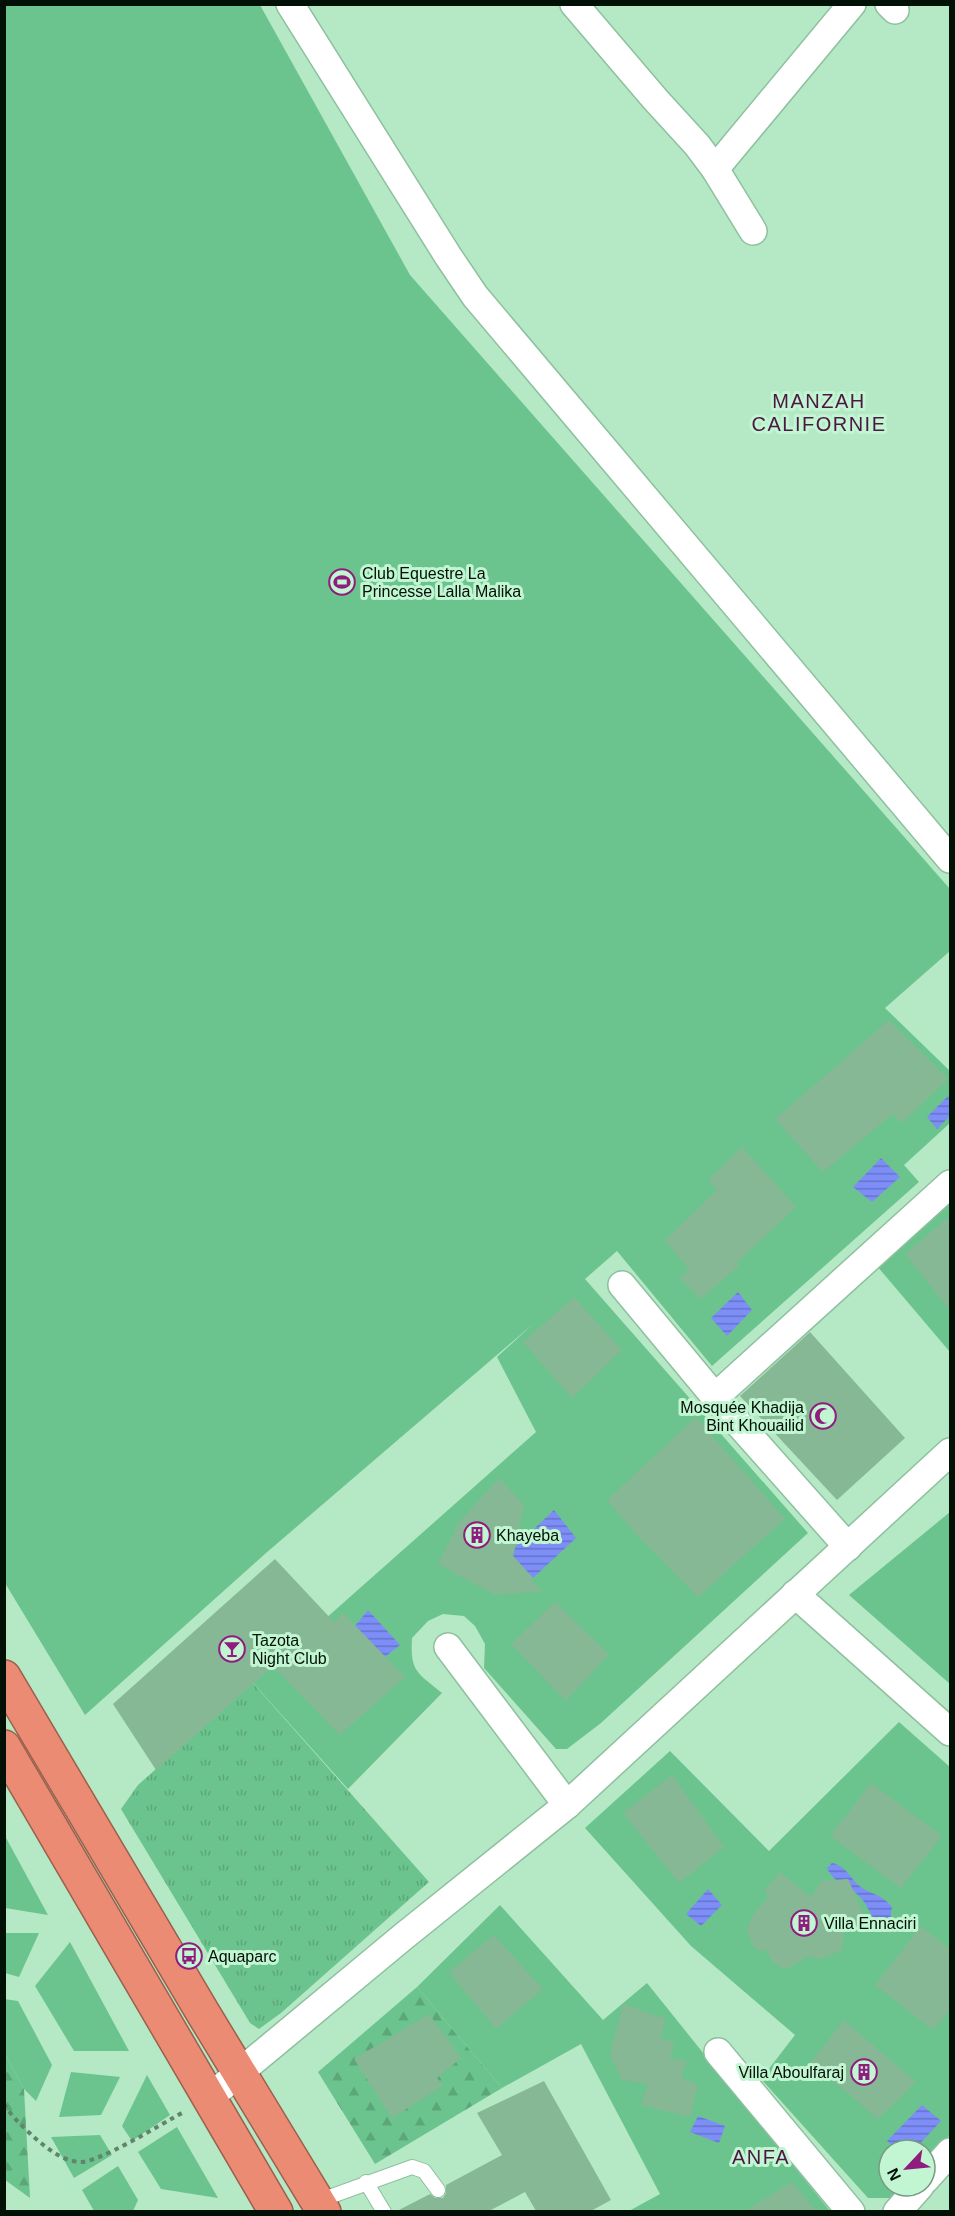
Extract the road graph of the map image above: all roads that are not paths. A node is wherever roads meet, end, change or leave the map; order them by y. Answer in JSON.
{"nodes":[{"id":1,"x":290,"y":4,"type":"edge"},
{"id":2,"x":574,"y":4,"type":"edge"},
{"id":3,"x":852,"y":4,"type":"edge"},
{"id":4,"x":715,"y":169,"type":"junction"},
{"id":5,"x":753,"y":231,"type":"dead end"},
{"id":6,"x":951,"y":859,"type":"edge"},
{"id":7,"x":951,"y":1184,"type":"edge"},
{"id":8,"x":622,"y":1286,"type":"dead end"},
{"id":9,"x":715,"y":1397,"type":"junction"},
{"id":10,"x":951,"y":1452,"type":"edge"},
{"id":11,"x":848,"y":1547,"type":"junction"},
{"id":12,"x":795,"y":1594,"type":"junction"},
{"id":13,"x":448,"y":1647,"type":"dead end"},
{"id":14,"x":4,"y":1677,"type":"edge"},
{"id":15,"x":951,"y":1732,"type":"edge"},
{"id":16,"x":4,"y":1746,"type":"edge"},
{"id":17,"x":567,"y":1805,"type":"junction"},
{"id":18,"x":718,"y":2052,"type":"dead end"},
{"id":19,"x":240,"y":2073,"type":"junction"},
{"id":20,"x":210,"y":2097,"type":"junction"},
{"id":21,"x":951,"y":2152,"type":"edge"},
{"id":22,"x":937,"y":2167,"type":"edge"},
{"id":23,"x":366,"y":2182,"type":"junction"},
{"id":24,"x":438,"y":2190,"type":"dead end"},
{"id":25,"x":909,"y":2198,"type":"edge"},
{"id":26,"x":314,"y":2208,"type":"edge"},
{"id":27,"x":276,"y":2211,"type":"edge"},
{"id":28,"x":384,"y":2211,"type":"edge"},
{"id":29,"x":851,"y":2211,"type":"edge"},
{"id":30,"x":897,"y":2211,"type":"edge"}],
"edges":[{"from":1,"to":6,"type":"street"},
{"from":2,"to":4,"type":"street"},
{"from":3,"to":4,"type":"street"},
{"from":4,"to":5,"type":"street"},
{"from":7,"to":9,"type":"street"},
{"from":8,"to":9,"type":"street"},
{"from":9,"to":11,"type":"street"},
{"from":10,"to":11,"type":"street"},
{"from":11,"to":12,"type":"street"},
{"from":12,"to":15,"type":"street"},
{"from":12,"to":17,"type":"street"},
{"from":13,"to":17,"type":"street"},
{"from":14,"to":19,"type":"highway"},
{"from":16,"to":20,"type":"highway"},
{"from":17,"to":19,"type":"street"},
{"from":18,"to":29,"type":"street"},
{"from":19,"to":20,"type":"street"},
{"from":19,"to":26,"type":"highway"},
{"from":20,"to":27,"type":"highway"},
{"from":21,"to":22,"type":"street"},
{"from":23,"to":24,"type":"lane"},
{"from":23,"to":26,"type":"lane"},
{"from":23,"to":28,"type":"lane"},
{"from":25,"to":30,"type":"street"}]}
